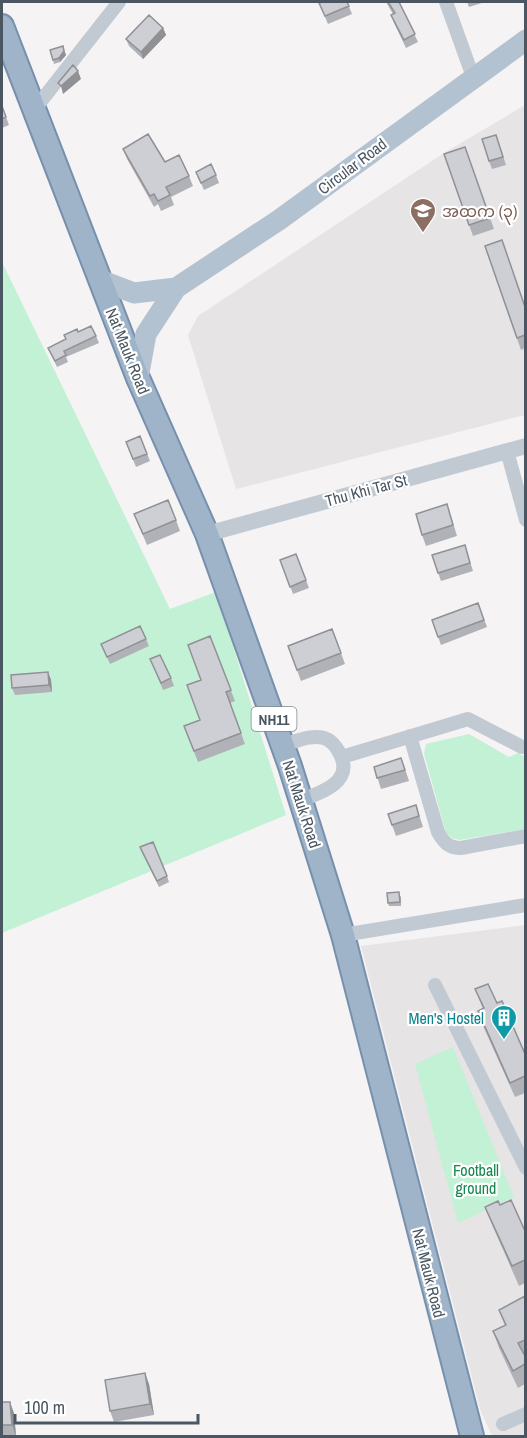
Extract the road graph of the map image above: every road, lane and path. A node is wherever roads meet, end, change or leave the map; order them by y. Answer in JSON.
{"nodes":[{"id":1,"x":119,"y":2,"type":"edge"},
{"id":2,"x":446,"y":2,"type":"edge"},
{"id":3,"x":2,"y":26,"type":"edge"},
{"id":4,"x":525,"y":40,"type":"edge"},
{"id":5,"x":473,"y":76,"type":"junction"},
{"id":6,"x":34,"y":110,"type":"junction"},
{"id":7,"x":100,"y":280,"type":"junction"},
{"id":8,"x":176,"y":288,"type":"junction"},
{"id":9,"x":138,"y":378,"type":"junction"},
{"id":10,"x":525,"y":446,"type":"edge"},
{"id":11,"x":507,"y":451,"type":"junction"},
{"id":12,"x":524,"y":512,"type":"edge"},
{"id":13,"x":207,"y":534,"type":"junction"},
{"id":14,"x":410,"y":736,"type":"junction"},
{"id":15,"x":283,"y":745,"type":"junction"},
{"id":16,"x":522,"y":747,"type":"dead end"},
{"id":17,"x":342,"y":757,"type":"junction"},
{"id":18,"x":301,"y":800,"type":"junction"},
{"id":19,"x":525,"y":836,"type":"edge"},
{"id":20,"x":525,"y":905,"type":"edge"},
{"id":21,"x":343,"y":935,"type":"junction"},
{"id":22,"x":435,"y":985,"type":"dead end"},
{"id":23,"x":525,"y":1168,"type":"edge"},
{"id":24,"x":525,"y":1414,"type":"edge"},
{"id":25,"x":503,"y":1424,"type":"dead end"},
{"id":26,"x":472,"y":1437,"type":"edge"}],
"edges":[{"from":1,"to":6,"type":"street"},
{"from":2,"to":5,"type":"street"},
{"from":3,"to":6,"type":"highway","name":"Nat Mauk Road","number":"NH11"},
{"from":4,"to":5,"type":"main road","name":"Circular Road"},
{"from":5,"to":8,"type":"main road","name":"Circular Road"},
{"from":6,"to":7,"type":"highway","name":"Nat Mauk Road","number":"NH11"},
{"from":7,"to":8,"type":"main road"},
{"from":7,"to":9,"type":"highway","name":"Nat Mauk Road","number":"NH11"},
{"from":8,"to":9,"type":"main road"},
{"from":9,"to":13,"type":"highway","name":"Nat Mauk Road","number":"NH11"},
{"from":10,"to":11,"type":"street","name":"Thu Khi Tar St"},
{"from":11,"to":12,"type":"street"},
{"from":11,"to":13,"type":"street","name":"Thu Khi Tar St"},
{"from":13,"to":15,"type":"highway","name":"Nat Mauk Road","number":"NH11"},
{"from":14,"to":16,"type":"street"},
{"from":14,"to":17,"type":"street"},
{"from":14,"to":19,"type":"street"},
{"from":15,"to":17,"type":"street"},
{"from":15,"to":18,"type":"highway","name":"Nat Mauk Road","number":"NH11"},
{"from":17,"to":18,"type":"street"},
{"from":18,"to":21,"type":"highway","name":"Nat Mauk Road","number":"NH11"},
{"from":20,"to":21,"type":"street"},
{"from":21,"to":26,"type":"highway","name":"Nat Mauk Road","number":"NH11"},
{"from":22,"to":23,"type":"street"},
{"from":24,"to":25,"type":"street"}]}
